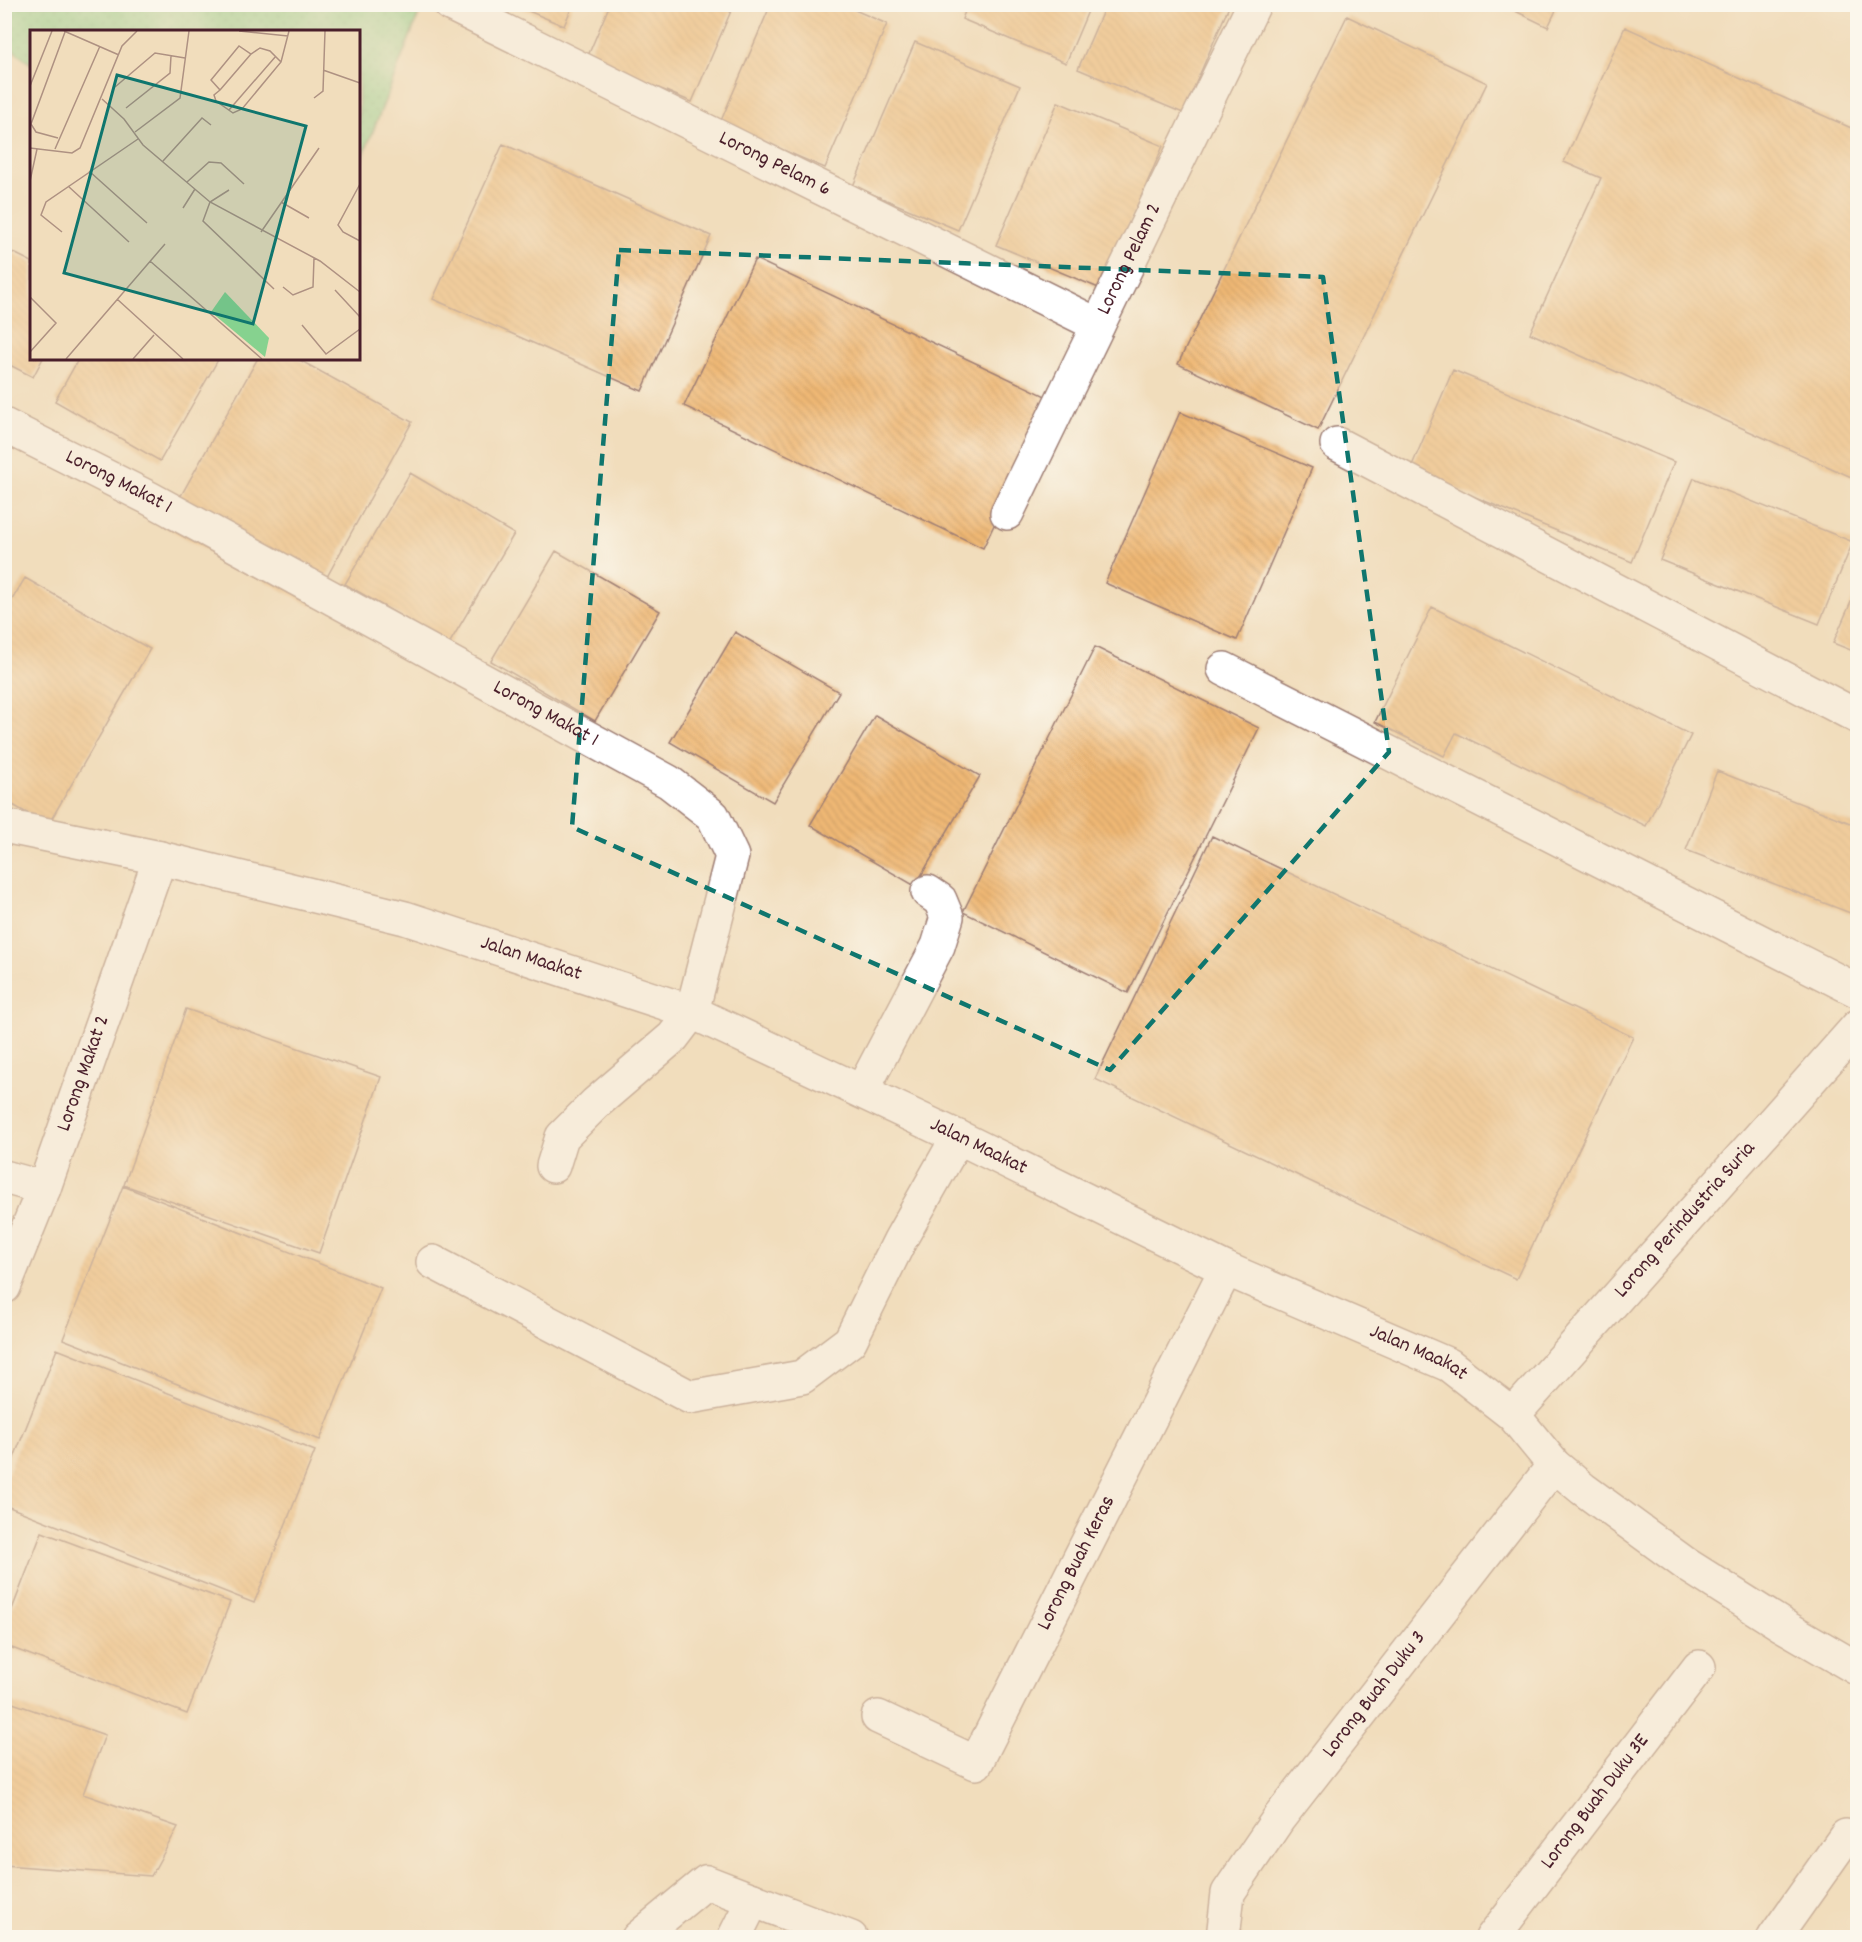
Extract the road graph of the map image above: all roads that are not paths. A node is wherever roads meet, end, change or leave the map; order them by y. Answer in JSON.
{"nodes":[{"id":1,"x":450,"y":4,"type":"edge"},
{"id":2,"x":1254,"y":4,"type":"edge"},
{"id":3,"x":1098,"y":325,"type":"junction"},
{"id":4,"x":4,"y":425,"type":"edge"},
{"id":5,"x":1337,"y":444,"type":"dead end"},
{"id":6,"x":1007,"y":513,"type":"dead end"},
{"id":7,"x":1224,"y":669,"type":"dead end"},
{"id":8,"x":1857,"y":717,"type":"edge"},
{"id":9,"x":4,"y":825,"type":"edge"},
{"id":10,"x":159,"y":858,"type":"junction"},
{"id":11,"x":928,"y":892,"type":"dead end"},
{"id":12,"x":1857,"y":991,"type":"edge"},
{"id":13,"x":692,"y":1012,"type":"junction"},
{"id":14,"x":1857,"y":1026,"type":"edge"},
{"id":15,"x":862,"y":1091,"type":"junction"},
{"id":16,"x":958,"y":1137,"type":"junction"},
{"id":17,"x":553,"y":1166,"type":"dead end"},
{"id":18,"x":4,"y":1178,"type":"edge"},
{"id":19,"x":44,"y":1188,"type":"junction"},
{"id":20,"x":433,"y":1262,"type":"dead end"},
{"id":21,"x":1226,"y":1269,"type":"junction"},
{"id":22,"x":4,"y":1287,"type":"edge"},
{"id":23,"x":1513,"y":1415,"type":"junction"},
{"id":24,"x":1554,"y":1465,"type":"junction"},
{"id":25,"x":1699,"y":1667,"type":"dead end"},
{"id":26,"x":1857,"y":1669,"type":"edge"},
{"id":27,"x":878,"y":1717,"type":"dead end"},
{"id":28,"x":1846,"y":1836,"type":"dead end"},
{"id":29,"x":753,"y":1900,"type":"junction"},
{"id":30,"x":638,"y":1938,"type":"edge"},
{"id":31,"x":734,"y":1938,"type":"edge"},
{"id":32,"x":851,"y":1938,"type":"edge"},
{"id":33,"x":1223,"y":1938,"type":"edge"},
{"id":34,"x":1492,"y":1938,"type":"edge"},
{"id":35,"x":1774,"y":1938,"type":"edge"}],
"edges":[{"from":1,"to":3,"type":"street","name":"Lorong Pelam 6"},
{"from":2,"to":3,"type":"street","name":"Lorong Pelam 2"},
{"from":3,"to":6,"type":"street","name":"Lorong Pelam 2"},
{"from":4,"to":13,"type":"street","name":"Lorong Makat 1"},
{"from":5,"to":8,"type":"street"},
{"from":7,"to":12,"type":"street"},
{"from":9,"to":10,"type":"street","name":"Jalan Maakat"},
{"from":10,"to":13,"type":"street","name":"Jalan Maakat"},
{"from":10,"to":19,"type":"street","name":"Lorong Makat 2"},
{"from":11,"to":15,"type":"street"},
{"from":13,"to":15,"type":"street","name":"Jalan Maakat"},
{"from":13,"to":17,"type":"street","name":"Lorong Makat 1"},
{"from":14,"to":23,"type":"street","name":"Lorong Perindustria Suria"},
{"from":15,"to":16,"type":"street","name":"Jalan Maakat"},
{"from":16,"to":20,"type":"street"},
{"from":16,"to":21,"type":"street","name":"Jalan Maakat"},
{"from":18,"to":19,"type":"street"},
{"from":19,"to":22,"type":"street","name":"Lorong Makat 2"},
{"from":21,"to":23,"type":"street","name":"Jalan Maakat"},
{"from":21,"to":27,"type":"street","name":"Lorong Buah Keras"},
{"from":23,"to":24,"type":"street","name":"Jalan Maakat"},
{"from":24,"to":26,"type":"street","name":"Jalan Maakat"},
{"from":24,"to":33,"type":"street","name":"Lorong Buah Duku 3"},
{"from":25,"to":34,"type":"street","name":"Lorong Buah Duku 3E"},
{"from":28,"to":35,"type":"street"},
{"from":29,"to":30,"type":"street"},
{"from":29,"to":31,"type":"street"},
{"from":29,"to":32,"type":"street"}]}
